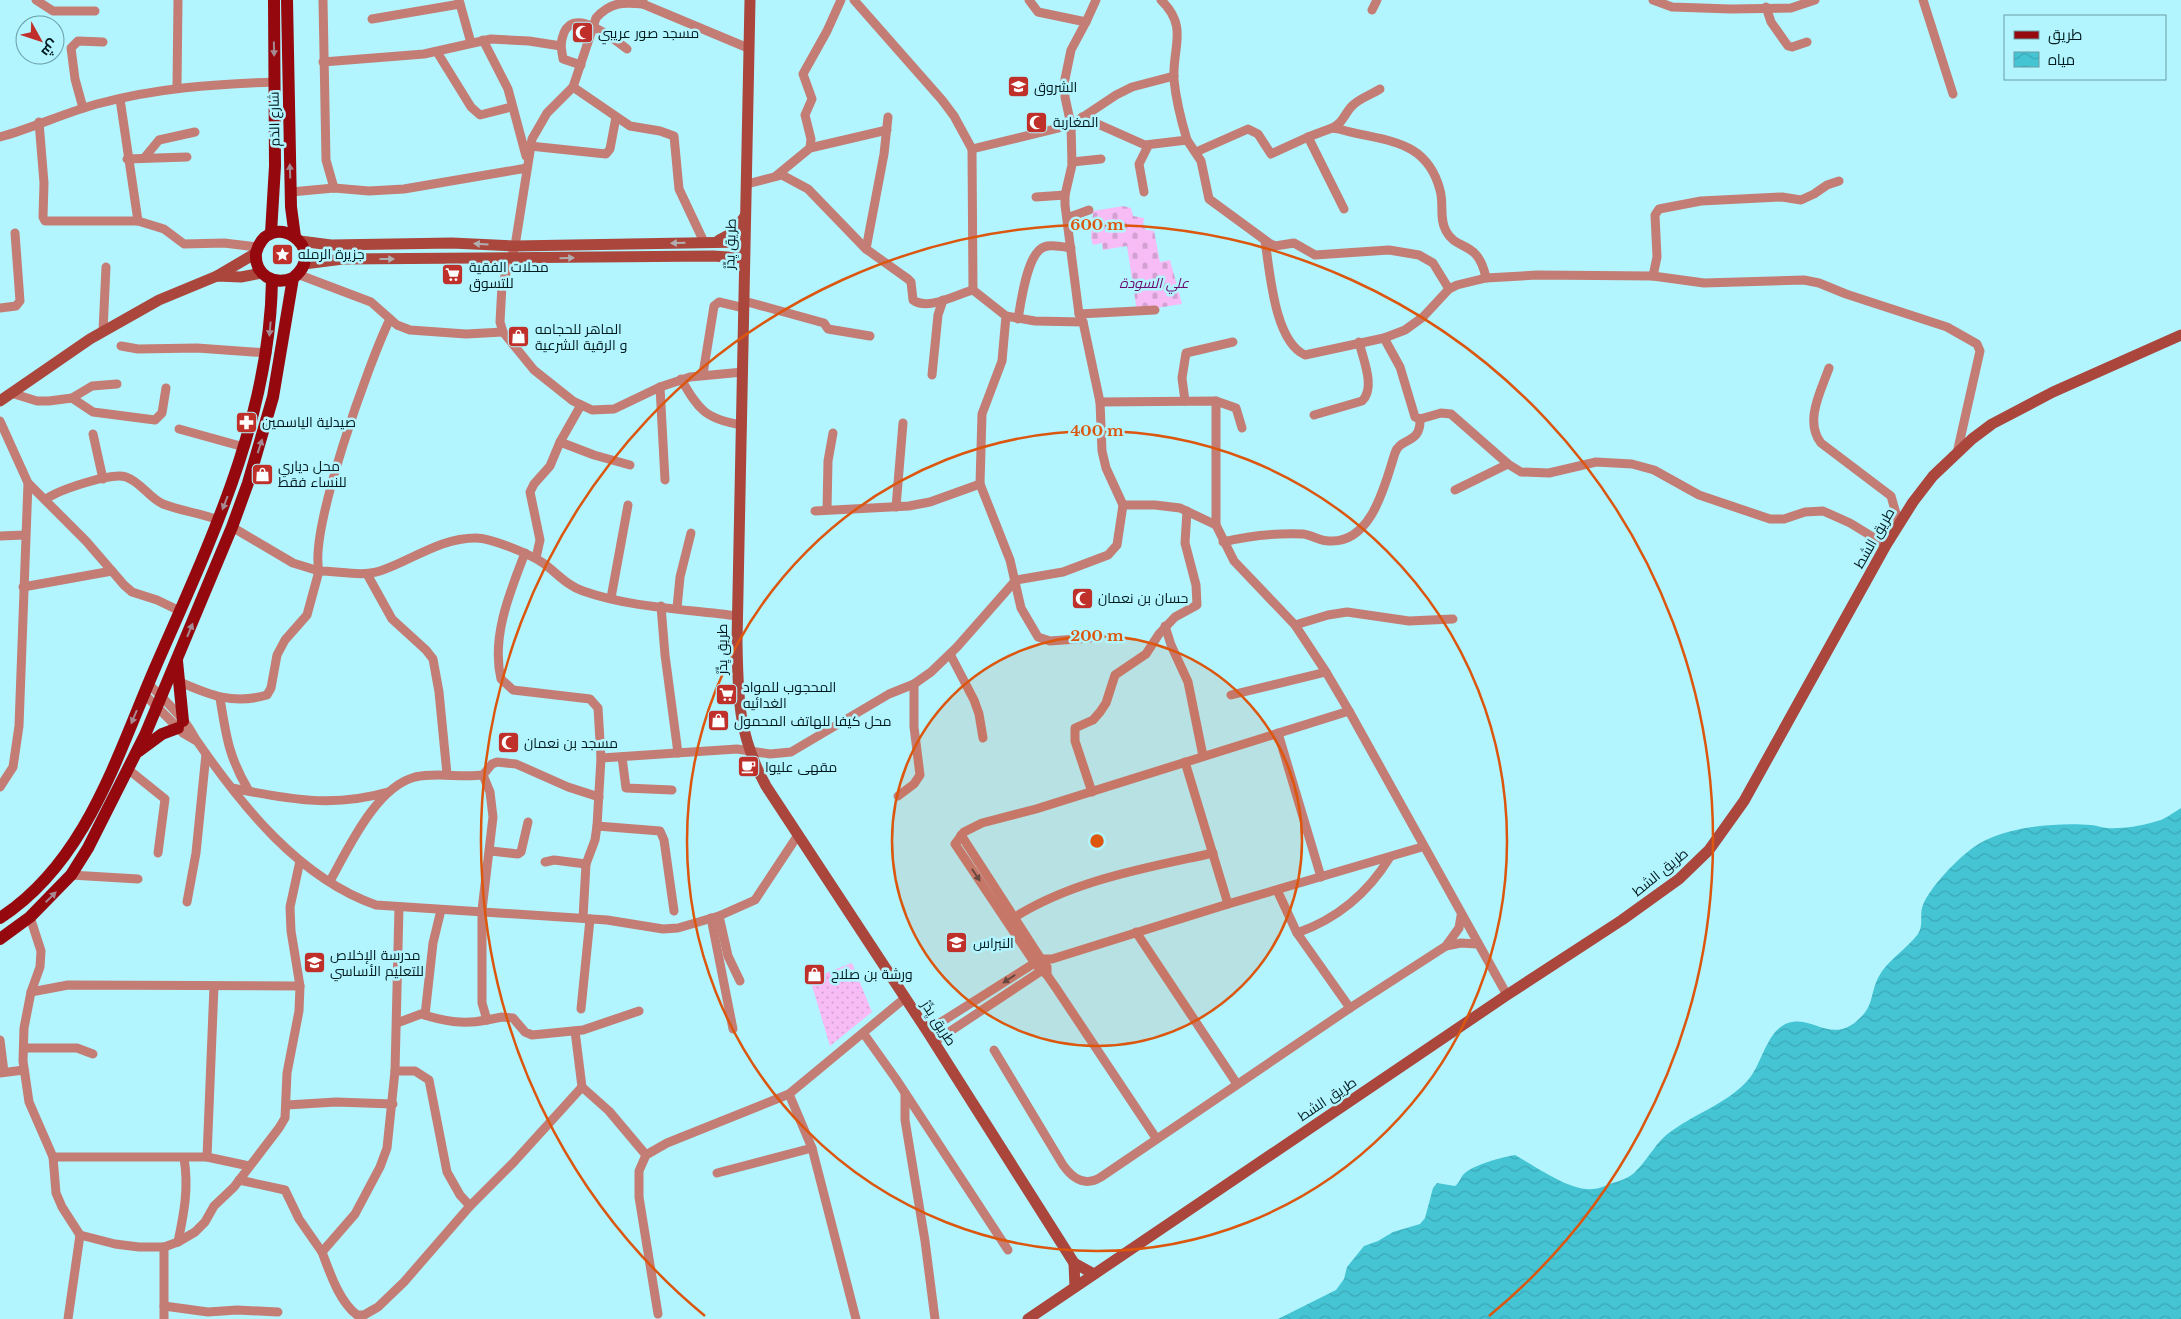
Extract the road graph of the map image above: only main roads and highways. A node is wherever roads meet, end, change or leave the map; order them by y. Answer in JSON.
{"nodes":[{"id":1,"x":274,"y":0,"type":"edge"},
{"id":2,"x":288,"y":0,"type":"edge"},
{"id":3,"x":271,"y":234,"type":"junction"},
{"id":4,"x":297,"y":239,"type":"junction"},
{"id":5,"x":298,"y":272,"type":"junction"},
{"id":6,"x":267,"y":277,"type":"junction"},
{"id":7,"x":177,"y":661,"type":"junction"},
{"id":8,"x":136,"y":754,"type":"junction"},
{"id":9,"x":0,"y":918,"type":"edge"},
{"id":10,"x":0,"y":939,"type":"edge"}],
"edges":[{"from":1,"to":3,"type":"main road","name":"شارع الدَم","one_way":true},
{"from":4,"to":2,"type":"main road","name":"شارع الدَم","one_way":true},
{"from":3,"to":4,"type":"main road"},
{"from":3,"to":6,"type":"main road"},
{"from":4,"to":5,"type":"main road"},
{"from":5,"to":6,"type":"main road"},
{"from":7,"to":5,"type":"main road","one_way":true},
{"from":6,"to":9,"type":"main road","one_way":true},
{"from":7,"to":8,"type":"main road"},
{"from":7,"to":8,"type":"main road"},
{"from":10,"to":8,"type":"main road","one_way":true}]}
